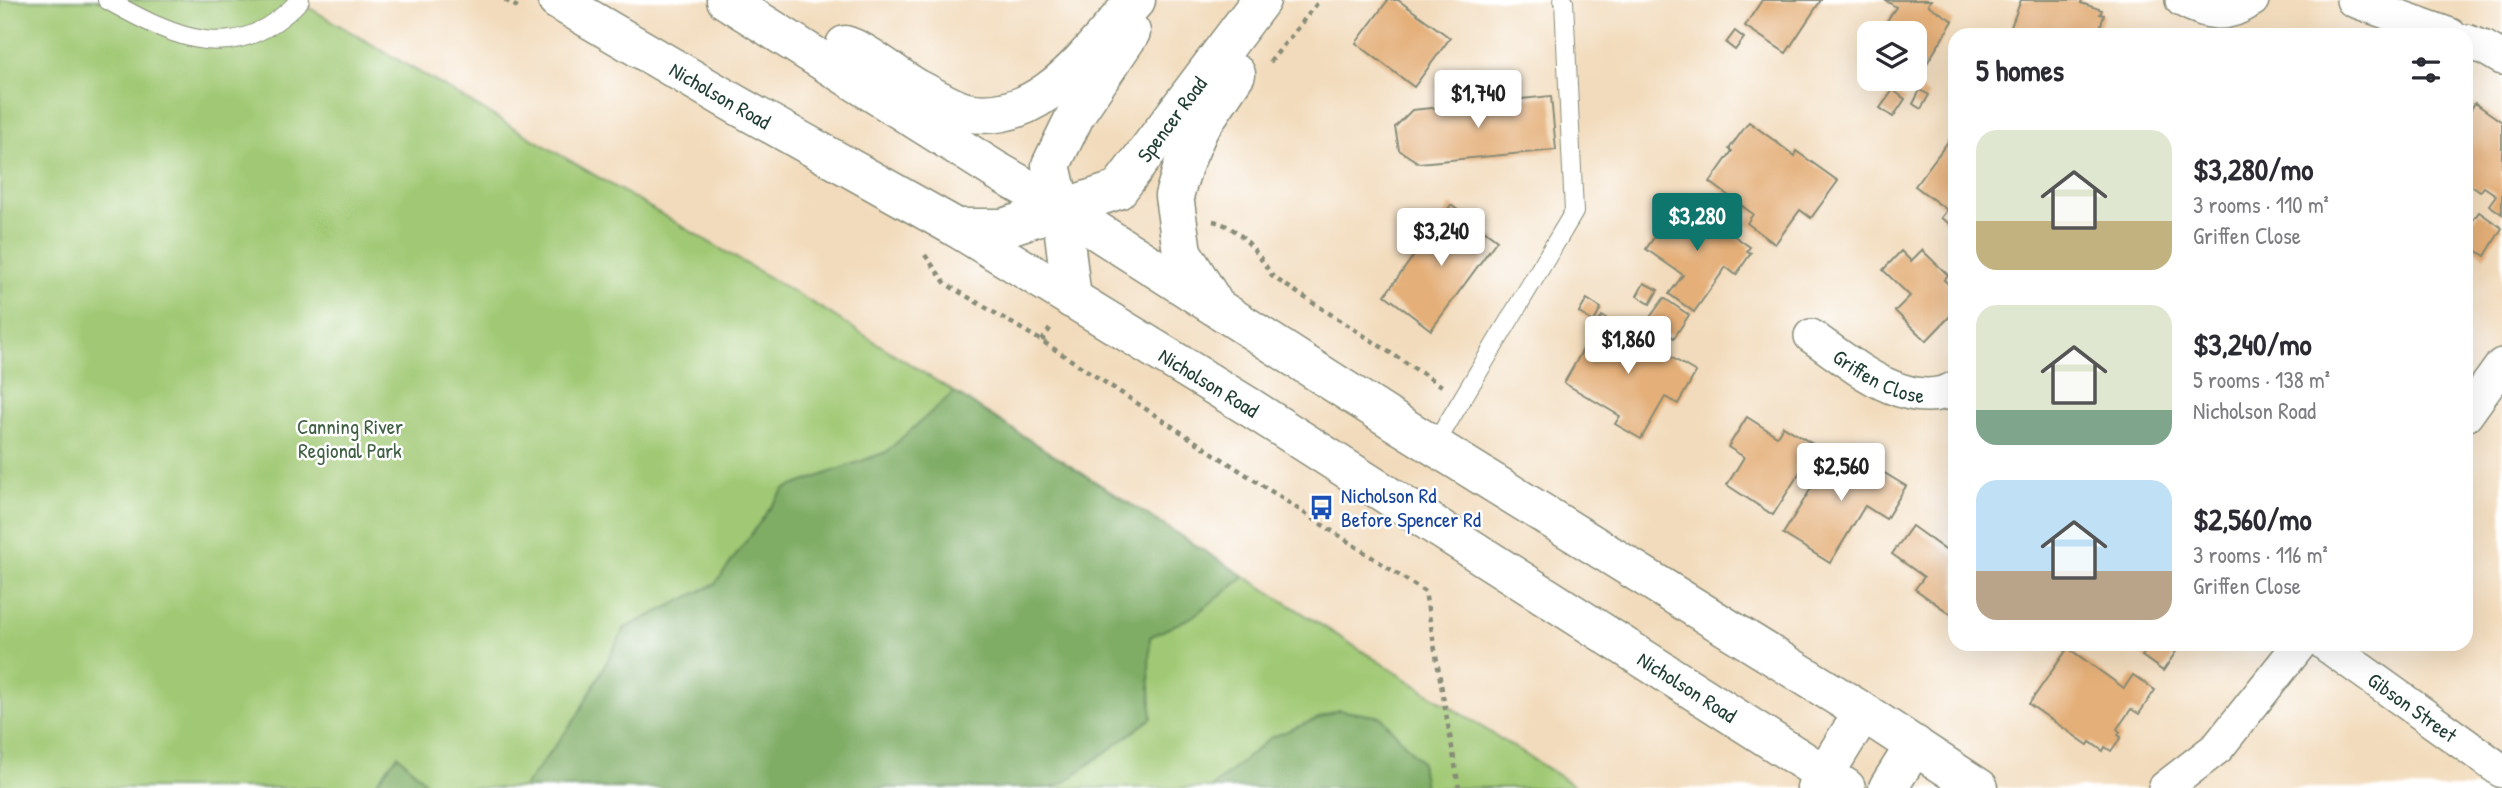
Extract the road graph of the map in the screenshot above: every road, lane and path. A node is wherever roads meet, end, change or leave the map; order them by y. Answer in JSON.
{"nodes":[{"id":1,"x":107,"y":0,"type":"edge"},
{"id":2,"x":300,"y":0,"type":"edge"},
{"id":3,"x":557,"y":0,"type":"edge"},
{"id":4,"x":726,"y":0,"type":"edge"},
{"id":5,"x":1136,"y":0,"type":"edge"},
{"id":6,"x":1145,"y":0,"type":"edge"},
{"id":7,"x":1261,"y":0,"type":"edge"},
{"id":8,"x":1286,"y":0,"type":"edge"},
{"id":9,"x":1563,"y":0,"type":"edge"},
{"id":10,"x":2252,"y":0,"type":"edge"},
{"id":11,"x":2353,"y":0,"type":"edge"},
{"id":12,"x":2193,"y":15,"type":"edge"},
{"id":13,"x":2431,"y":28,"type":"edge"},
{"id":14,"x":780,"y":34,"type":"junction"},
{"id":15,"x":2473,"y":44,"type":"edge"},
{"id":16,"x":2502,"y":58,"type":"edge"},
{"id":17,"x":1061,"y":208,"type":"junction"},
{"id":18,"x":1204,"y":220,"type":"dead end"},
{"id":19,"x":957,"y":228,"type":"junction"},
{"id":20,"x":1072,"y":299,"type":"junction"},
{"id":21,"x":1217,"y":309,"type":"junction"},
{"id":22,"x":1811,"y":336,"type":"dead end"},
{"id":23,"x":1042,"y":341,"type":"dead end"},
{"id":24,"x":2502,"y":365,"type":"edge"},
{"id":25,"x":1948,"y":392,"type":"edge"},
{"id":26,"x":1462,"y":399,"type":"junction"},
{"id":27,"x":2473,"y":405,"type":"edge"},
{"id":28,"x":1434,"y":446,"type":"junction"},
{"id":29,"x":2294,"y":651,"type":"edge"},
{"id":30,"x":2335,"y":651,"type":"edge"},
{"id":31,"x":1863,"y":712,"type":"junction"},
{"id":32,"x":1915,"y":746,"type":"junction"},
{"id":33,"x":2218,"y":747,"type":"junction"},
{"id":34,"x":2502,"y":771,"type":"edge"},
{"id":35,"x":1829,"y":783,"type":"edge"},
{"id":36,"x":1459,"y":788,"type":"edge"},
{"id":37,"x":1888,"y":788,"type":"edge"},
{"id":38,"x":1979,"y":788,"type":"edge"},
{"id":39,"x":2165,"y":788,"type":"edge"},
{"id":40,"x":2201,"y":788,"type":"edge"}],
"edges":[{"from":1,"to":2,"type":"lane"},
{"from":3,"to":19,"type":"main road","name":"Nicholson Road"},
{"from":4,"to":14,"type":"main road"},
{"from":5,"to":14,"type":"main road"},
{"from":6,"to":17,"type":"main road"},
{"from":7,"to":17,"type":"main road","name":"Spencer Road"},
{"from":8,"to":21,"type":"main road"},
{"from":9,"to":26,"type":"lane"},
{"from":10,"to":12,"type":"street"},
{"from":11,"to":13,"type":"street"},
{"from":14,"to":17,"type":"main road"},
{"from":15,"to":16,"type":"street"},
{"from":17,"to":19,"type":"main road","name":"Spencer Road"},
{"from":17,"to":20,"type":"main road"},
{"from":17,"to":21,"type":"main road"},
{"from":18,"to":26,"type":"path"},
{"from":19,"to":20,"type":"main road","name":"Nicholson Road"},
{"from":20,"to":35,"type":"main road","name":"Nicholson Road"},
{"from":21,"to":28,"type":"main road"},
{"from":22,"to":25,"type":"street","name":"Griffen Close"},
{"from":23,"to":36,"type":"path"},
{"from":24,"to":27,"type":"street"},
{"from":26,"to":28,"type":"lane"},
{"from":28,"to":31,"type":"main road"},
{"from":29,"to":33,"type":"street"},
{"from":30,"to":34,"type":"street","name":"Gibson Street"},
{"from":31,"to":32,"type":"main road"},
{"from":31,"to":35,"type":"main road"},
{"from":32,"to":37,"type":"main road"},
{"from":32,"to":38,"type":"main road"},
{"from":33,"to":39,"type":"street"},
{"from":33,"to":40,"type":"street"}]}
